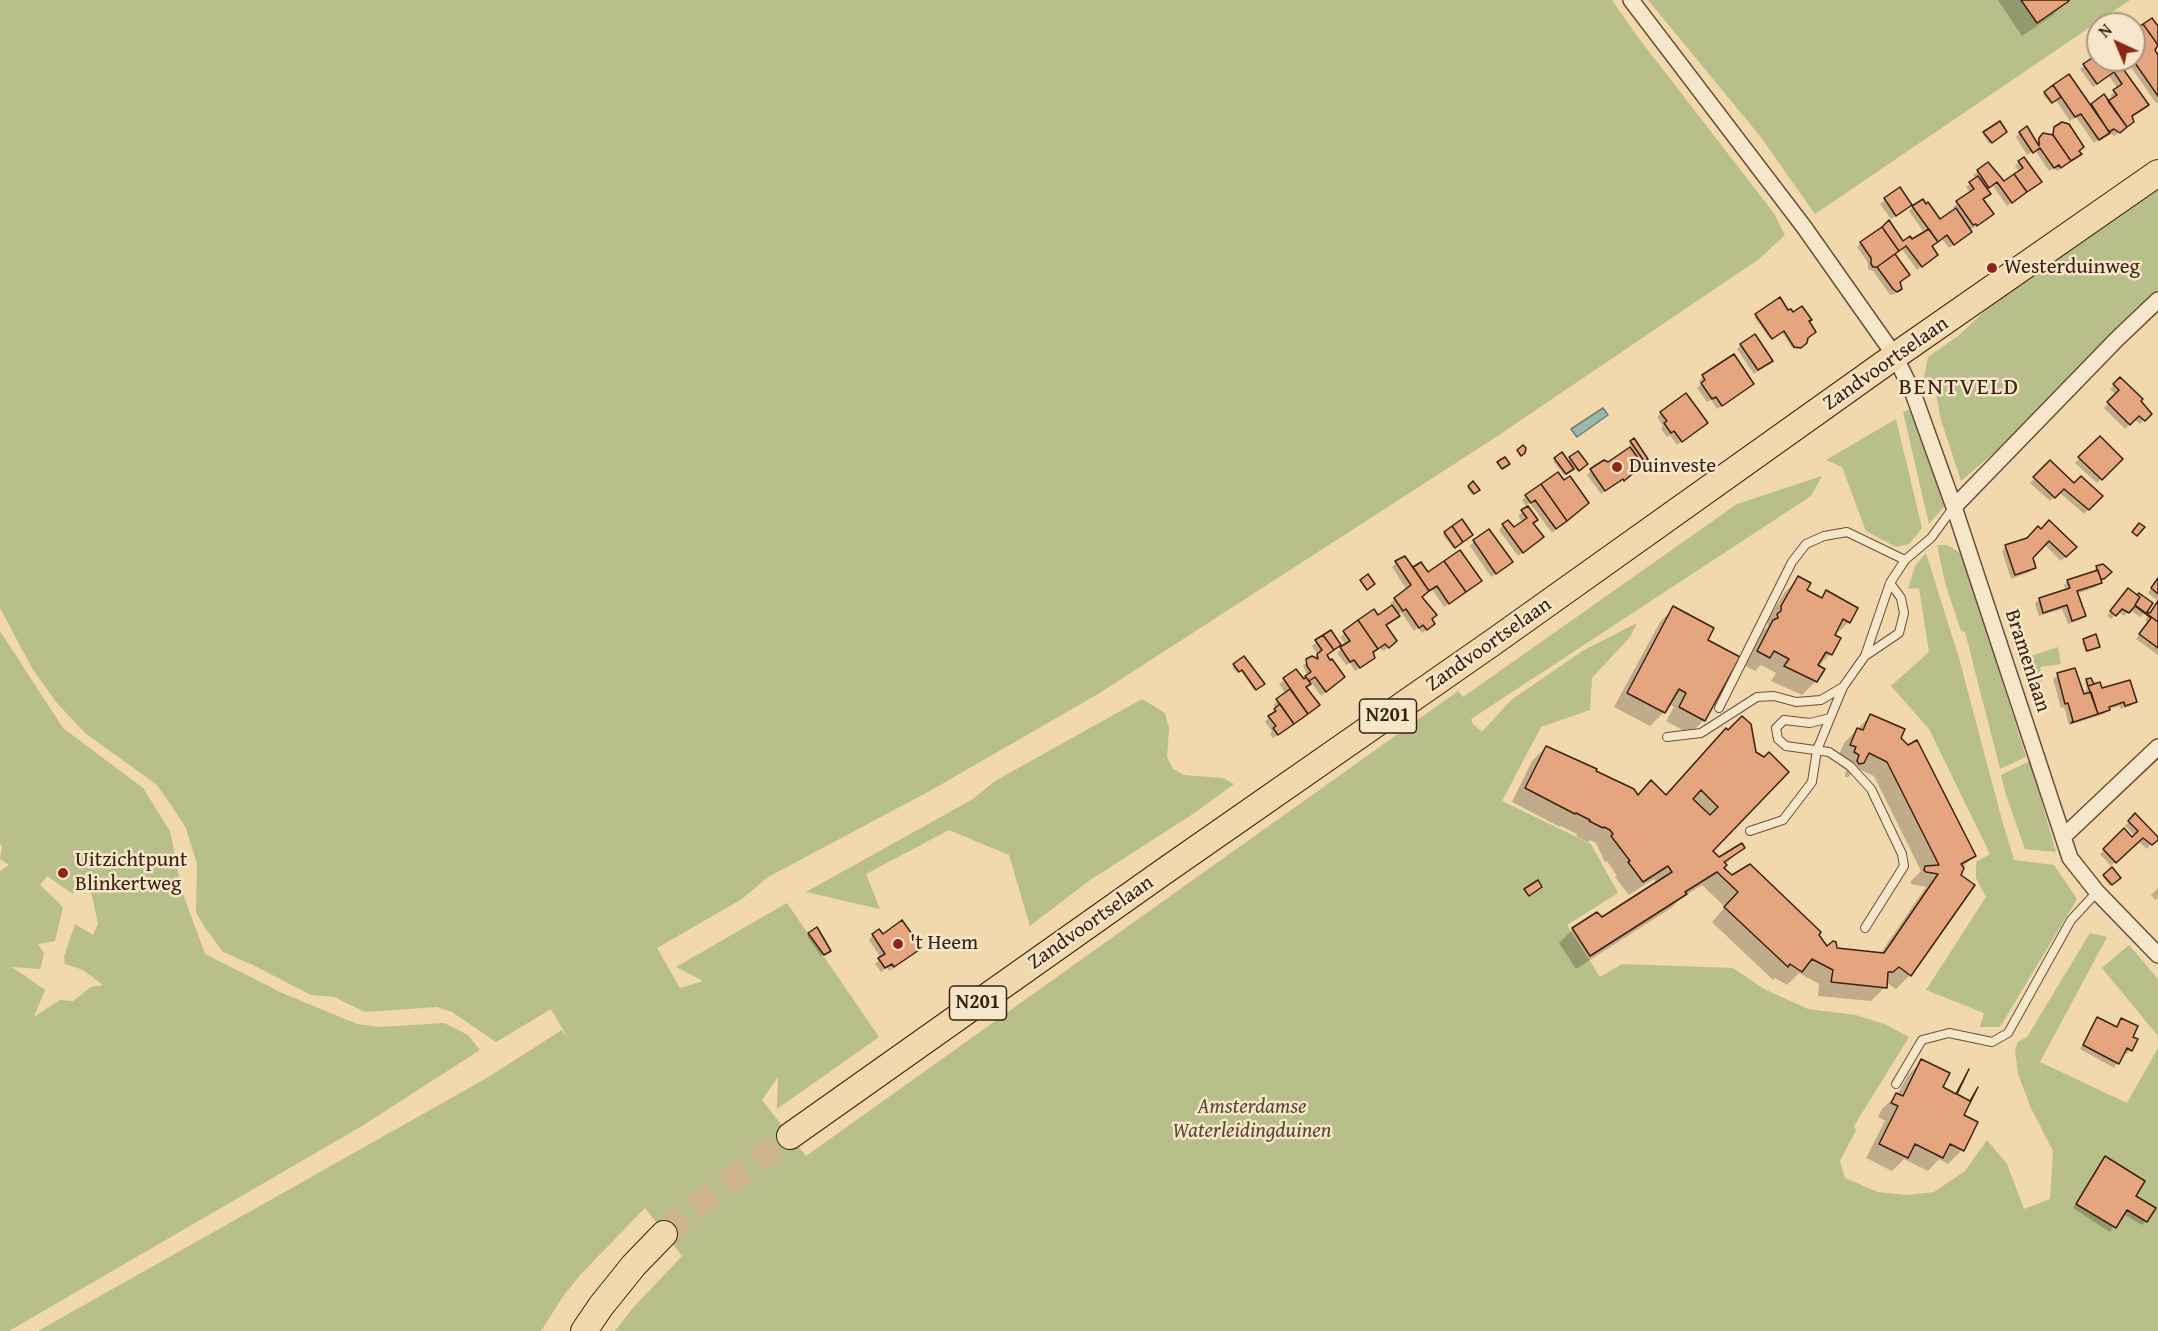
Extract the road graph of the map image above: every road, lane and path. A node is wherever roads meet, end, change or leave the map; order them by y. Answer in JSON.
{"nodes":[{"id":1,"x":1630,"y":0,"type":"edge"},
{"id":2,"x":2158,"y":173,"type":"edge"},
{"id":3,"x":2158,"y":300,"type":"edge"},
{"id":4,"x":1895,"y":356,"type":"junction"},
{"id":5,"x":1954,"y":507,"type":"junction"},
{"id":6,"x":1905,"y":560,"type":"junction"},
{"id":7,"x":1890,"y":583,"type":"junction"},
{"id":8,"x":1865,"y":656,"type":"junction"},
{"id":9,"x":1843,"y":687,"type":"junction"},
{"id":10,"x":1719,"y":708,"type":"dead end"},
{"id":11,"x":1830,"y":718,"type":"junction"},
{"id":12,"x":1667,"y":737,"type":"dead end"},
{"id":13,"x":2158,"y":747,"type":"edge"},
{"id":14,"x":1817,"y":750,"type":"junction"},
{"id":15,"x":1749,"y":831,"type":"dead end"},
{"id":16,"x":2063,"y":837,"type":"junction"},
{"id":17,"x":2097,"y":892,"type":"junction"},
{"id":18,"x":1864,"y":928,"type":"dead end"},
{"id":19,"x":2158,"y":955,"type":"edge"},
{"id":20,"x":1896,"y":1084,"type":"dead end"},
{"id":21,"x":790,"y":1136,"type":"tunnel mouth"},
{"id":22,"x":664,"y":1234,"type":"tunnel mouth"},
{"id":23,"x":584,"y":1331,"type":"edge"}],
"edges":[{"from":1,"to":4,"type":"street"},
{"from":2,"to":4,"type":"main road","name":"Zandvoortselaan","number":"N201"},
{"from":3,"to":5,"type":"street"},
{"from":4,"to":5,"type":"street","name":"Bramenlaan"},
{"from":4,"to":21,"type":"main road","name":"Zandvoortselaan","number":"N201"},
{"from":5,"to":6,"type":"lane"},
{"from":5,"to":16,"type":"street","name":"Bramenlaan"},
{"from":6,"to":7,"type":"lane"},
{"from":6,"to":10,"type":"lane"},
{"from":7,"to":8,"type":"lane"},
{"from":7,"to":8,"type":"lane"},
{"from":8,"to":9,"type":"lane"},
{"from":9,"to":11,"type":"lane"},
{"from":9,"to":12,"type":"lane"},
{"from":11,"to":14,"type":"lane"},
{"from":11,"to":14,"type":"lane"},
{"from":13,"to":16,"type":"street"},
{"from":14,"to":15,"type":"lane"},
{"from":14,"to":18,"type":"lane"},
{"from":16,"to":17,"type":"street","name":"Bramenlaan"},
{"from":17,"to":19,"type":"street","name":"Bramenlaan"},
{"from":17,"to":20,"type":"lane"},
{"from":22,"to":23,"type":"main road"}]}
